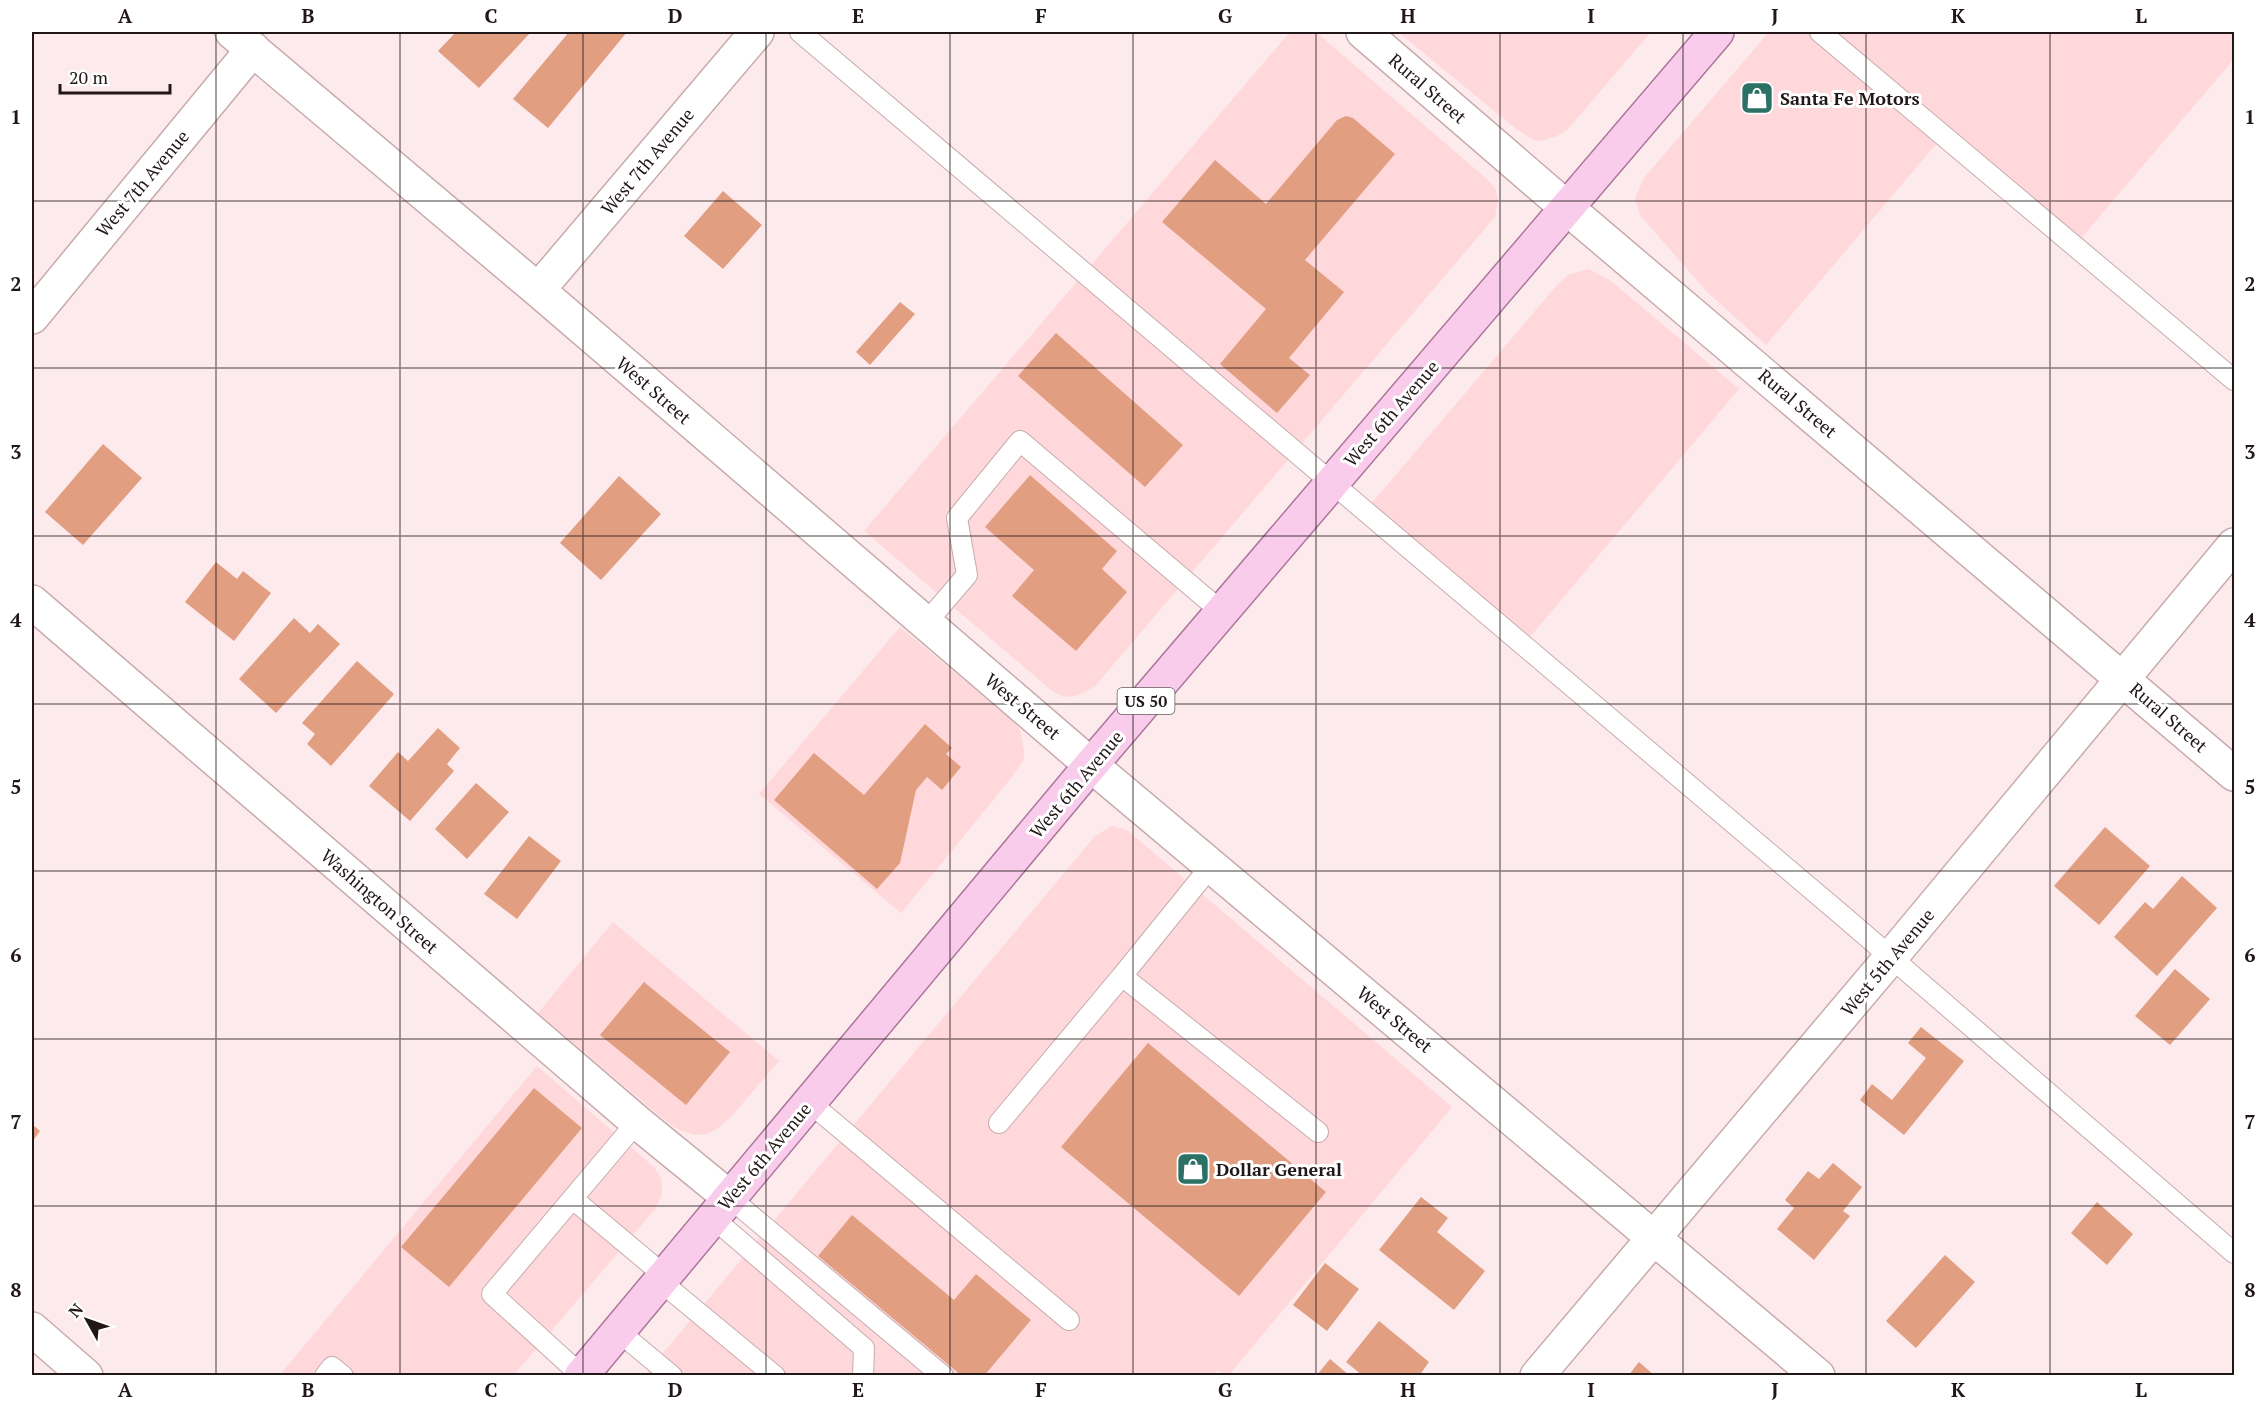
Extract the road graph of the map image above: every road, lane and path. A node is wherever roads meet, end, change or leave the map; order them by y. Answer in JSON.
{"nodes":[{"id":1,"x":757,"y":32,"type":"edge"},
{"id":2,"x":800,"y":32,"type":"edge"},
{"id":3,"x":1363,"y":32,"type":"edge"},
{"id":4,"x":1717,"y":32,"type":"edge"},
{"id":5,"x":1820,"y":32,"type":"edge"},
{"id":6,"x":242,"y":40,"type":"edge"},
{"id":7,"x":1567,"y":208,"type":"junction"},
{"id":8,"x":538,"y":290,"type":"junction"},
{"id":9,"x":32,"y":316,"type":"edge"},
{"id":10,"x":2235,"y":380,"type":"edge"},
{"id":11,"x":1332,"y":482,"type":"junction"},
{"id":12,"x":2235,"y":545,"type":"edge"},
{"id":13,"x":32,"y":602,"type":"edge"},
{"id":14,"x":1222,"y":612,"type":"junction"},
{"id":15,"x":926,"y":623,"type":"junction"},
{"id":16,"x":2123,"y":678,"type":"junction"},
{"id":17,"x":1091,"y":765,"type":"junction"},
{"id":18,"x":2235,"y":774,"type":"edge"},
{"id":19,"x":1211,"y":866,"type":"junction"},
{"id":20,"x":1891,"y":957,"type":"junction"},
{"id":21,"x":1122,"y":976,"type":"junction"},
{"id":22,"x":809,"y":1102,"type":"junction"},
{"id":23,"x":637,"y":1122,"type":"junction"},
{"id":24,"x":999,"y":1123,"type":"dead end"},
{"id":25,"x":1318,"y":1132,"type":"dead end"},
{"id":26,"x":573,"y":1199,"type":"junction"},
{"id":27,"x":721,"y":1208,"type":"junction"},
{"id":28,"x":1655,"y":1237,"type":"junction"},
{"id":29,"x":2235,"y":1253,"type":"edge"},
{"id":30,"x":662,"y":1279,"type":"junction"},
{"id":31,"x":1069,"y":1320,"type":"dead end"},
{"id":32,"x":32,"y":1329,"type":"edge"},
{"id":33,"x":618,"y":1331,"type":"junction"},
{"id":34,"x":581,"y":1375,"type":"edge"},
{"id":35,"x":86,"y":1376,"type":"edge"},
{"id":36,"x":325,"y":1376,"type":"edge"},
{"id":37,"x":343,"y":1376,"type":"edge"},
{"id":38,"x":672,"y":1376,"type":"edge"},
{"id":39,"x":775,"y":1376,"type":"edge"},
{"id":40,"x":863,"y":1376,"type":"edge"},
{"id":41,"x":943,"y":1376,"type":"edge"},
{"id":42,"x":1537,"y":1376,"type":"edge"},
{"id":43,"x":1818,"y":1376,"type":"edge"}],
"edges":[{"from":1,"to":8,"type":"street","name":"West 7th Avenue"},
{"from":2,"to":11,"type":"lane"},
{"from":3,"to":7,"type":"street","name":"Rural Street"},
{"from":4,"to":7,"type":"main road","name":"West 6th Avenue","number":"US 50"},
{"from":5,"to":10,"type":"lane"},
{"from":6,"to":8,"type":"street","name":"West Street"},
{"from":6,"to":9,"type":"street","name":"West 7th Avenue"},
{"from":7,"to":11,"type":"main road","name":"West 6th Avenue","number":"US 50"},
{"from":7,"to":16,"type":"street","name":"Rural Street"},
{"from":8,"to":15,"type":"street","name":"West Street"},
{"from":11,"to":14,"type":"main road","name":"West 6th Avenue","number":"US 50"},
{"from":11,"to":20,"type":"lane"},
{"from":12,"to":16,"type":"street","name":"West 5th Avenue"},
{"from":13,"to":23,"type":"street","name":"Washington Street"},
{"from":14,"to":15,"type":"lane"},
{"from":14,"to":17,"type":"main road","name":"West 6th Avenue","number":"US 50"},
{"from":15,"to":17,"type":"street","name":"West Street"},
{"from":16,"to":18,"type":"street","name":"Rural Street"},
{"from":16,"to":20,"type":"street","name":"West 5th Avenue"},
{"from":17,"to":19,"type":"street","name":"West Street"},
{"from":17,"to":22,"type":"main road","name":"West 6th Avenue","number":"US 50"},
{"from":19,"to":21,"type":"lane"},
{"from":19,"to":28,"type":"street","name":"West Street"},
{"from":20,"to":28,"type":"street","name":"West 5th Avenue"},
{"from":20,"to":29,"type":"lane"},
{"from":21,"to":24,"type":"lane"},
{"from":21,"to":25,"type":"lane"},
{"from":22,"to":27,"type":"main road","name":"West 6th Avenue","number":"US 50"},
{"from":22,"to":31,"type":"lane"},
{"from":23,"to":26,"type":"lane"},
{"from":23,"to":27,"type":"street","name":"Washington Street"},
{"from":26,"to":30,"type":"lane"},
{"from":26,"to":34,"type":"lane"},
{"from":27,"to":30,"type":"main road","name":"West 6th Avenue","number":"US 50"},
{"from":27,"to":40,"type":"lane"},
{"from":27,"to":41,"type":"lane"},
{"from":28,"to":42,"type":"street","name":"West 5th Avenue"},
{"from":28,"to":43,"type":"street","name":"West Street"},
{"from":30,"to":33,"type":"main road","name":"West 6th Avenue","number":"US 50"},
{"from":30,"to":39,"type":"lane"},
{"from":32,"to":35,"type":"street"},
{"from":33,"to":34,"type":"main road","name":"West 6th Avenue","number":"US 50"},
{"from":33,"to":38,"type":"lane"},
{"from":36,"to":37,"type":"lane"}]}
